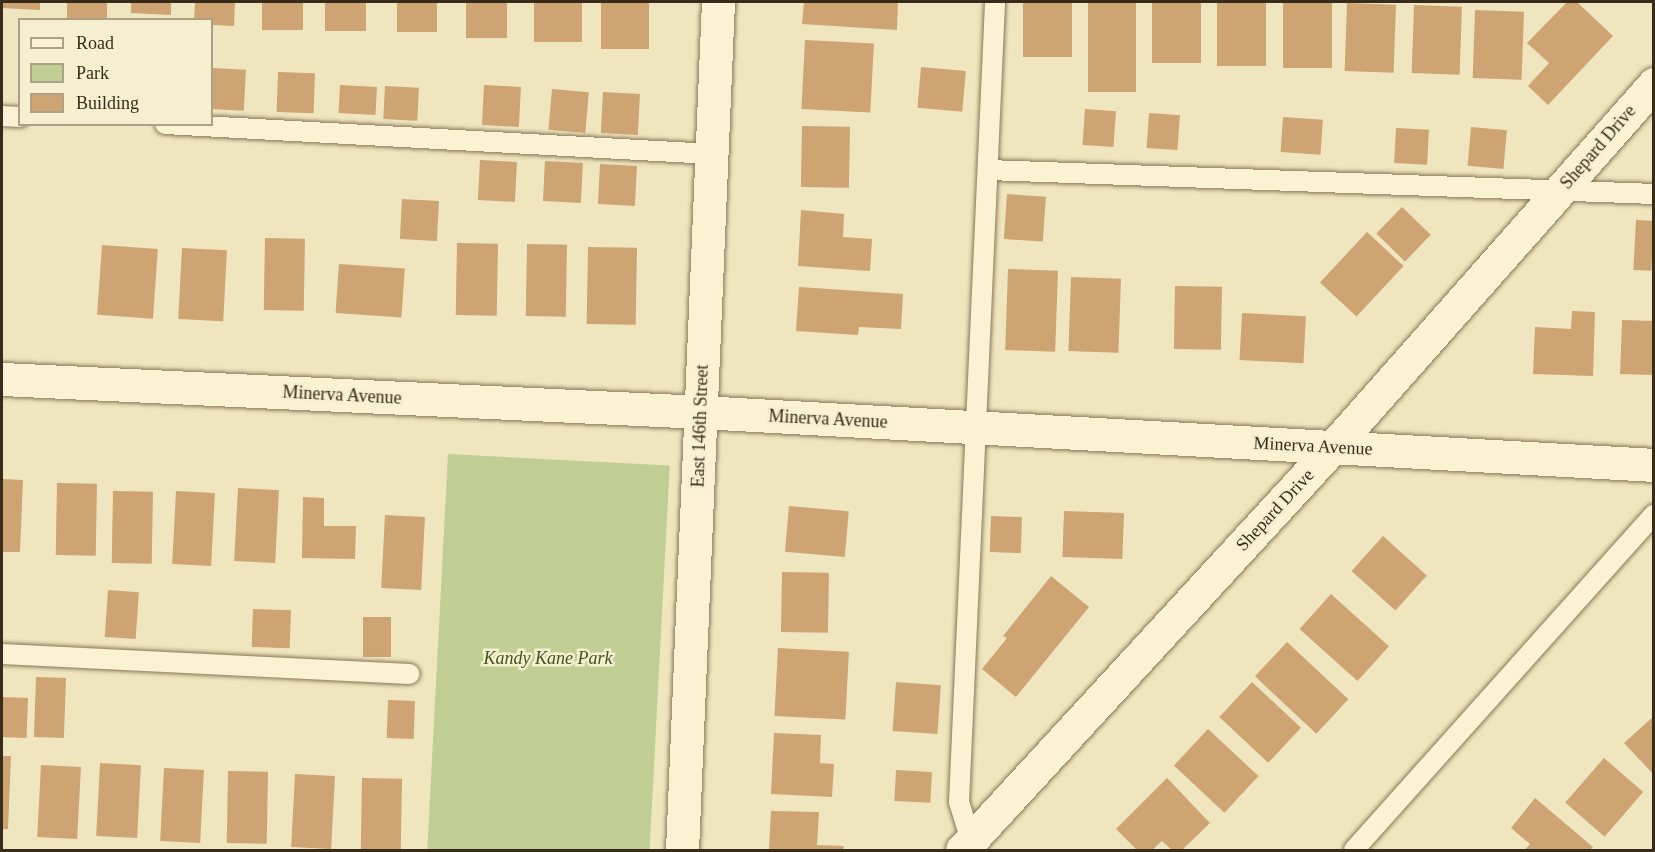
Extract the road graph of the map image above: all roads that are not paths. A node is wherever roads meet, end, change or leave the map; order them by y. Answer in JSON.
{"nodes":[{"id":1,"x":718,"y":2,"type":"edge"},
{"id":2,"x":995,"y":2,"type":"edge"},
{"id":3,"x":1653,"y":84,"type":"edge"},
{"id":4,"x":2,"y":116,"type":"edge"},
{"id":5,"x":18,"y":117,"type":"edge"},
{"id":6,"x":201,"y":126,"type":"edge"},
{"id":7,"x":712,"y":154,"type":"junction"},
{"id":8,"x":988,"y":170,"type":"junction"},
{"id":9,"x":1560,"y":191,"type":"junction"},
{"id":10,"x":1653,"y":194,"type":"edge"},
{"id":11,"x":2,"y":379,"type":"edge"},
{"id":12,"x":701,"y":412,"type":"junction"},
{"id":13,"x":976,"y":427,"type":"junction"},
{"id":14,"x":1333,"y":447,"type":"junction"},
{"id":15,"x":1653,"y":465,"type":"edge"},
{"id":16,"x":1653,"y":515,"type":"edge"},
{"id":17,"x":2,"y":654,"type":"edge"},
{"id":18,"x":410,"y":674,"type":"dead end"},
{"id":19,"x":967,"y":846,"type":"edge"},
{"id":20,"x":682,"y":850,"type":"edge"},
{"id":21,"x":1354,"y":850,"type":"edge"}],
"edges":[{"from":1,"to":7,"type":"street","name":"East 146th Street"},
{"from":2,"to":8,"type":"lane"},
{"from":3,"to":9,"type":"street","name":"Shepard Drive"},
{"from":4,"to":5,"type":"lane"},
{"from":6,"to":7,"type":"lane"},
{"from":7,"to":12,"type":"street","name":"East 146th Street"},
{"from":8,"to":9,"type":"lane"},
{"from":8,"to":13,"type":"lane"},
{"from":9,"to":10,"type":"lane"},
{"from":9,"to":14,"type":"street","name":"Shepard Drive"},
{"from":11,"to":12,"type":"street","name":"Minerva Avenue"},
{"from":12,"to":13,"type":"street","name":"Minerva Avenue"},
{"from":12,"to":20,"type":"street","name":"East 146th Street"},
{"from":13,"to":14,"type":"street","name":"Minerva Avenue"},
{"from":13,"to":19,"type":"lane"},
{"from":14,"to":15,"type":"street","name":"Minerva Avenue"},
{"from":14,"to":19,"type":"street","name":"Shepard Drive"},
{"from":16,"to":21,"type":"lane"},
{"from":17,"to":18,"type":"lane"}]}
